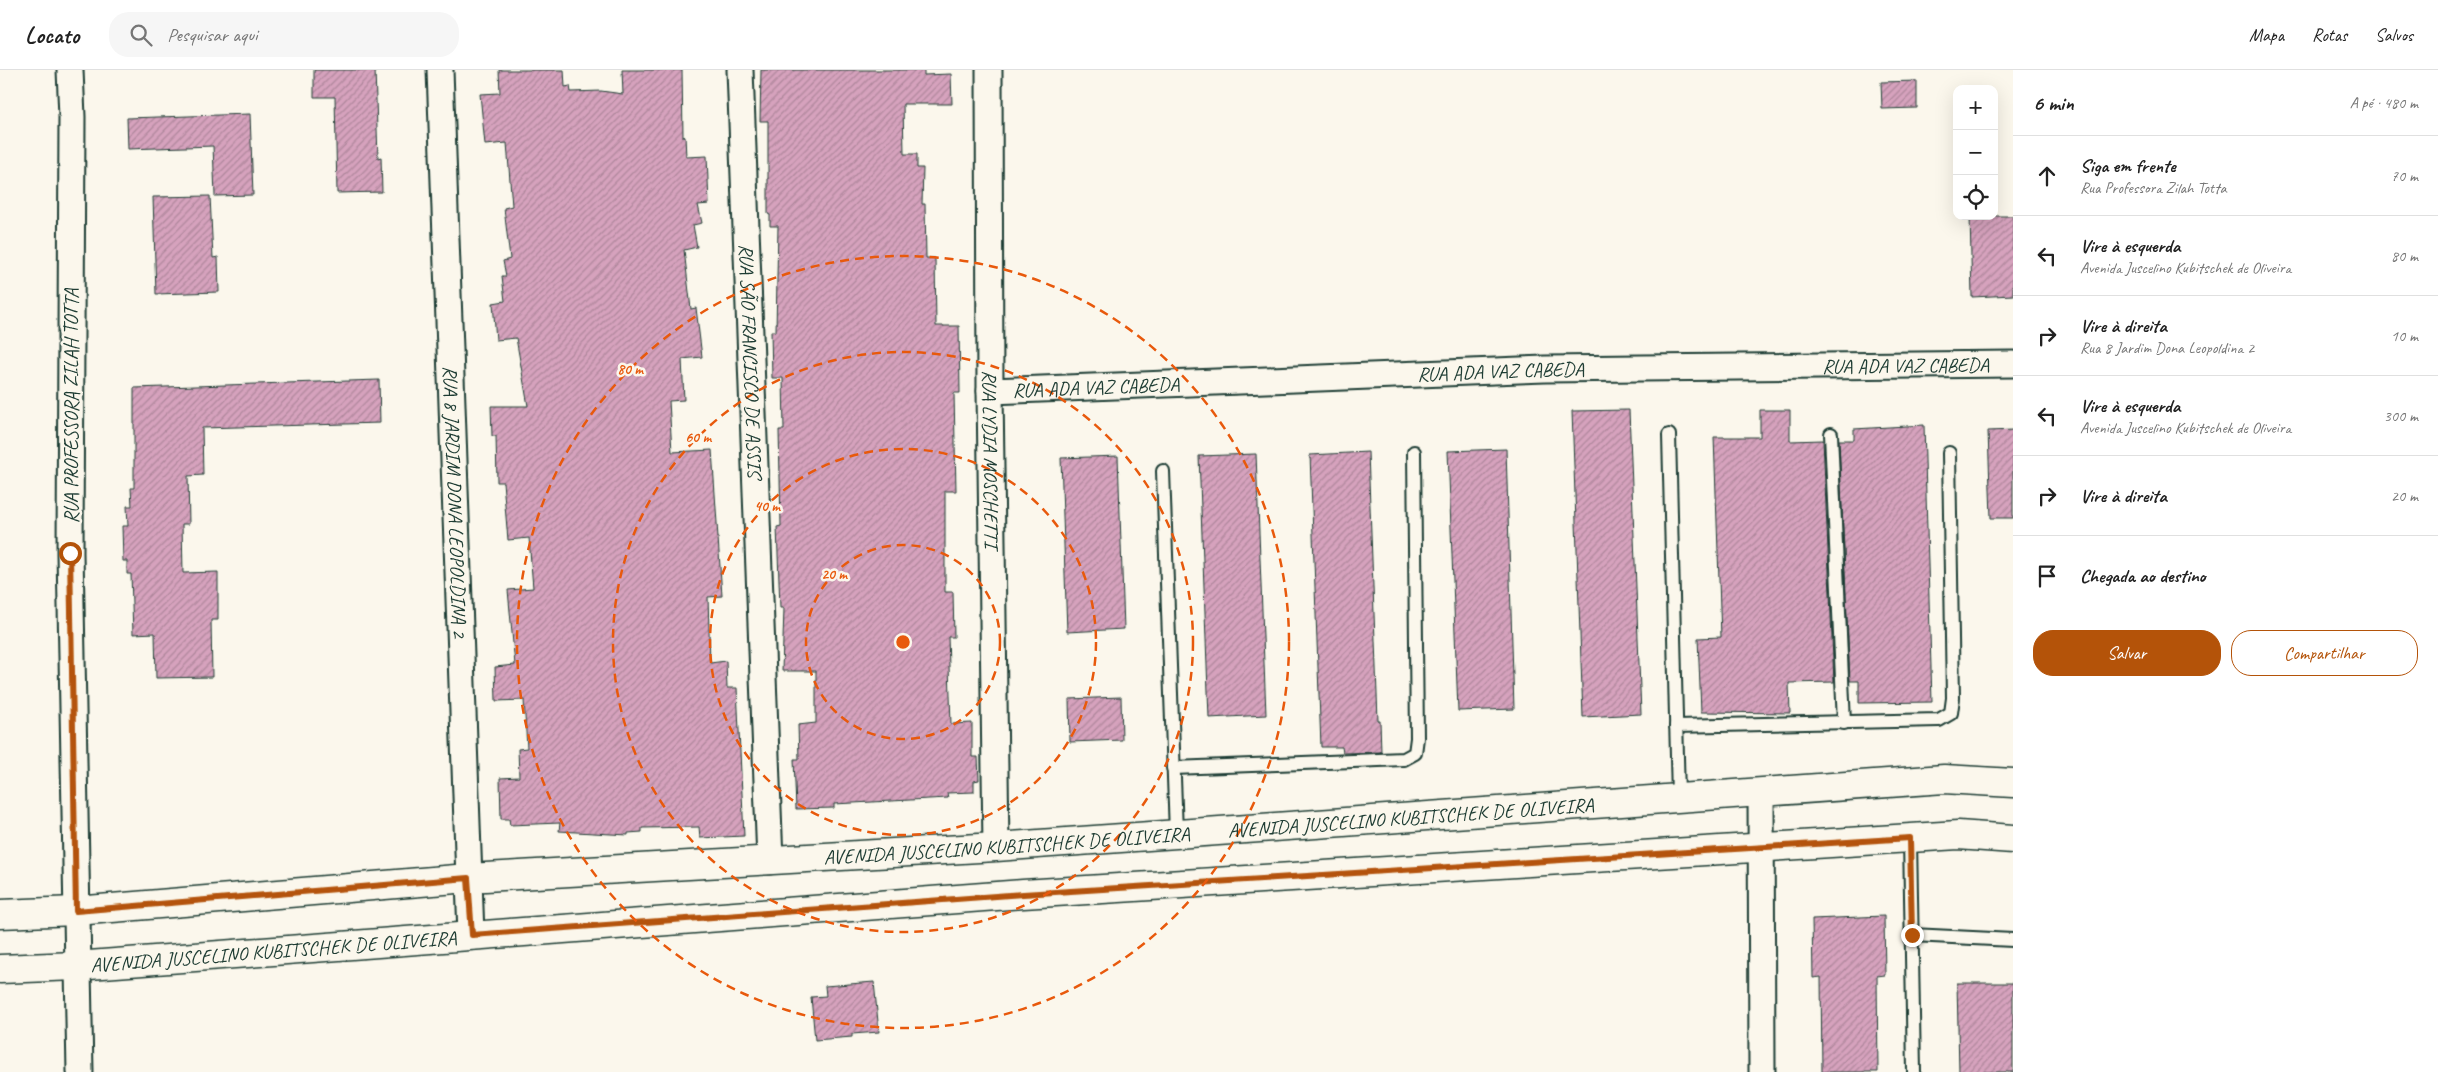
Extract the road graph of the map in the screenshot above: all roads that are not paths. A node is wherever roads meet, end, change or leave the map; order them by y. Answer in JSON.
{"nodes":[{"id":1,"x":70,"y":70,"type":"edge"},
{"id":2,"x":440,"y":70,"type":"edge"},
{"id":3,"x":740,"y":70,"type":"edge"},
{"id":4,"x":989,"y":70,"type":"edge"},
{"id":5,"x":2013,"y":364,"type":"edge"},
{"id":6,"x":990,"y":391,"type":"junction"},
{"id":7,"x":1831,"y":434,"type":"dead end"},
{"id":8,"x":1669,"y":435,"type":"dead end"},
{"id":9,"x":1414,"y":452,"type":"dead end"},
{"id":10,"x":1949,"y":453,"type":"dead end"},
{"id":11,"x":1163,"y":471,"type":"dead end"},
{"id":12,"x":1844,"y":723,"type":"junction"},
{"id":13,"x":1676,"y":726,"type":"junction"},
{"id":14,"x":1173,"y":768,"type":"junction"},
{"id":15,"x":2013,"y":783,"type":"edge"},
{"id":16,"x":1761,"y":792,"type":"junction"},
{"id":17,"x":1678,"y":797,"type":"junction"},
{"id":18,"x":1176,"y":833,"type":"junction"},
{"id":19,"x":1910,"y":838,"type":"junction"},
{"id":20,"x":2013,"y":839,"type":"edge"},
{"id":21,"x":996,"y":847,"type":"junction"},
{"id":22,"x":1761,"y":848,"type":"junction"},
{"id":23,"x":770,"y":861,"type":"junction"},
{"id":24,"x":468,"y":878,"type":"junction"},
{"id":25,"x":76,"y":911,"type":"junction"},
{"id":26,"x":0,"y":914,"type":"edge"},
{"id":27,"x":472,"y":935,"type":"junction"},
{"id":28,"x":1912,"y":935,"type":"junction"},
{"id":29,"x":2013,"y":940,"type":"edge"},
{"id":30,"x":76,"y":966,"type":"junction"},
{"id":31,"x":0,"y":970,"type":"edge"},
{"id":32,"x":80,"y":1072,"type":"edge"},
{"id":33,"x":1762,"y":1072,"type":"edge"},
{"id":34,"x":1914,"y":1072,"type":"edge"}],
"edges":[{"from":1,"to":25,"type":"street","name":"RUA PROFESSORA ZILAH TOTTA"},
{"from":2,"to":24,"type":"street","name":"RUA 8 JARDIM DONA LEOPOLDINA 2"},
{"from":3,"to":23,"type":"street","name":"RUA SÃO FRANCISCO DE ASSIS"},
{"from":4,"to":6,"type":"street","name":"RUA LYDIA MOSCHETTI"},
{"from":5,"to":6,"type":"street","name":"RUA ADA VAZ CABEDA"},
{"from":6,"to":21,"type":"street","name":"RUA LYDIA MOSCHETTI"},
{"from":7,"to":12,"type":"lane"},
{"from":8,"to":13,"type":"lane"},
{"from":9,"to":14,"type":"lane"},
{"from":10,"to":12,"type":"lane"},
{"from":11,"to":14,"type":"lane"},
{"from":12,"to":13,"type":"lane"},
{"from":13,"to":17,"type":"lane"},
{"from":14,"to":18,"type":"lane"},
{"from":15,"to":16,"type":"main road","name":"AVENIDA JUSCELINO KUBITSCHEK DE OLIVEIRA"},
{"from":16,"to":17,"type":"main road","name":"AVENIDA JUSCELINO KUBITSCHEK DE OLIVEIRA"},
{"from":16,"to":22,"type":"street"},
{"from":17,"to":18,"type":"main road","name":"AVENIDA JUSCELINO KUBITSCHEK DE OLIVEIRA"},
{"from":18,"to":21,"type":"main road","name":"AVENIDA JUSCELINO KUBITSCHEK DE OLIVEIRA"},
{"from":19,"to":20,"type":"main road","name":"AVENIDA JUSCELINO KUBITSCHEK DE OLIVEIRA"},
{"from":19,"to":22,"type":"main road","name":"AVENIDA JUSCELINO KUBITSCHEK DE OLIVEIRA"},
{"from":19,"to":28,"type":"lane"},
{"from":21,"to":23,"type":"main road","name":"AVENIDA JUSCELINO KUBITSCHEK DE OLIVEIRA"},
{"from":22,"to":27,"type":"main road","name":"AVENIDA JUSCELINO KUBITSCHEK DE OLIVEIRA"},
{"from":22,"to":33,"type":"street"},
{"from":23,"to":24,"type":"main road","name":"AVENIDA JUSCELINO KUBITSCHEK DE OLIVEIRA"},
{"from":24,"to":25,"type":"main road","name":"AVENIDA JUSCELINO KUBITSCHEK DE OLIVEIRA"},
{"from":24,"to":27,"type":"street","name":"RUA 8 JARDIM DONA LEOPOLDINA 2"},
{"from":25,"to":26,"type":"main road","name":"AVENIDA JUSCELINO KUBITSCHEK DE OLIVEIRA"},
{"from":25,"to":30,"type":"street","name":"RUA PROFESSORA ZILAH TOTTA"},
{"from":27,"to":30,"type":"main road","name":"AVENIDA JUSCELINO KUBITSCHEK DE OLIVEIRA"},
{"from":28,"to":29,"type":"lane"},
{"from":28,"to":34,"type":"lane"},
{"from":30,"to":31,"type":"main road","name":"AVENIDA JUSCELINO KUBITSCHEK DE OLIVEIRA"},
{"from":30,"to":32,"type":"street","name":"RUA PROFESSORA ZILAH TOTTA"}]}
